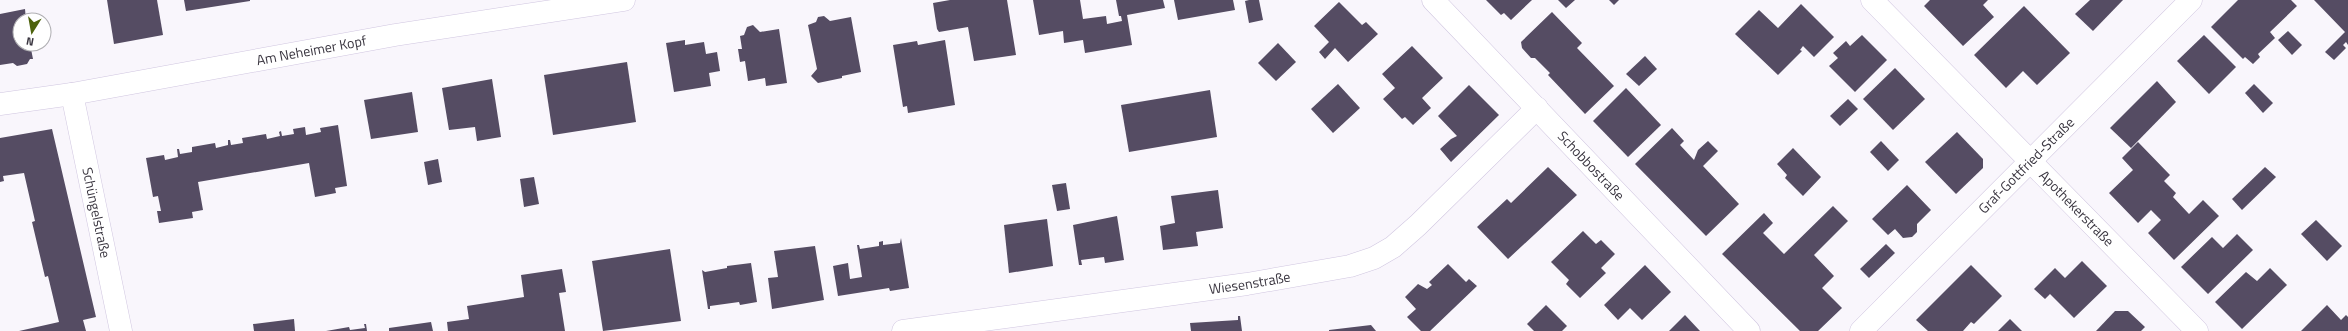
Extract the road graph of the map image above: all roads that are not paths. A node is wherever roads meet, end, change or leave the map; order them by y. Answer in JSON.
{"nodes":[{"id":1,"x":624,"y":0,"type":"edge"},
{"id":2,"x":1433,"y":0,"type":"edge"},
{"id":3,"x":1872,"y":0,"type":"edge"},
{"id":4,"x":2192,"y":0,"type":"edge"},
{"id":5,"x":72,"y":94,"type":"junction"},
{"id":6,"x":0,"y":104,"type":"edge"},
{"id":7,"x":1537,"y":108,"type":"junction"},
{"id":8,"x":2031,"y":161,"type":"junction"},
{"id":9,"x":120,"y":331,"type":"edge"},
{"id":10,"x":903,"y":331,"type":"edge"},
{"id":11,"x":1749,"y":331,"type":"edge"},
{"id":12,"x":1861,"y":331,"type":"edge"},
{"id":13,"x":2197,"y":331,"type":"edge"}],
"edges":[{"from":1,"to":5,"type":"street","name":"Am Neheimer Kopf"},
{"from":2,"to":7,"type":"street","name":"Schobbostraße"},
{"from":3,"to":8,"type":"street","name":"Apothekerstraße"},
{"from":4,"to":8,"type":"street","name":"Graf-Gottfried-Straße"},
{"from":5,"to":6,"type":"street","name":"Am Neheimer Kopf"},
{"from":5,"to":9,"type":"street","name":"Schüngelstraße"},
{"from":7,"to":10,"type":"street","name":"Wiesenstraße"},
{"from":7,"to":11,"type":"street","name":"Schobbostraße"},
{"from":8,"to":12,"type":"street","name":"Graf-Gottfried-Straße"},
{"from":8,"to":13,"type":"street","name":"Apothekerstraße"}]}
